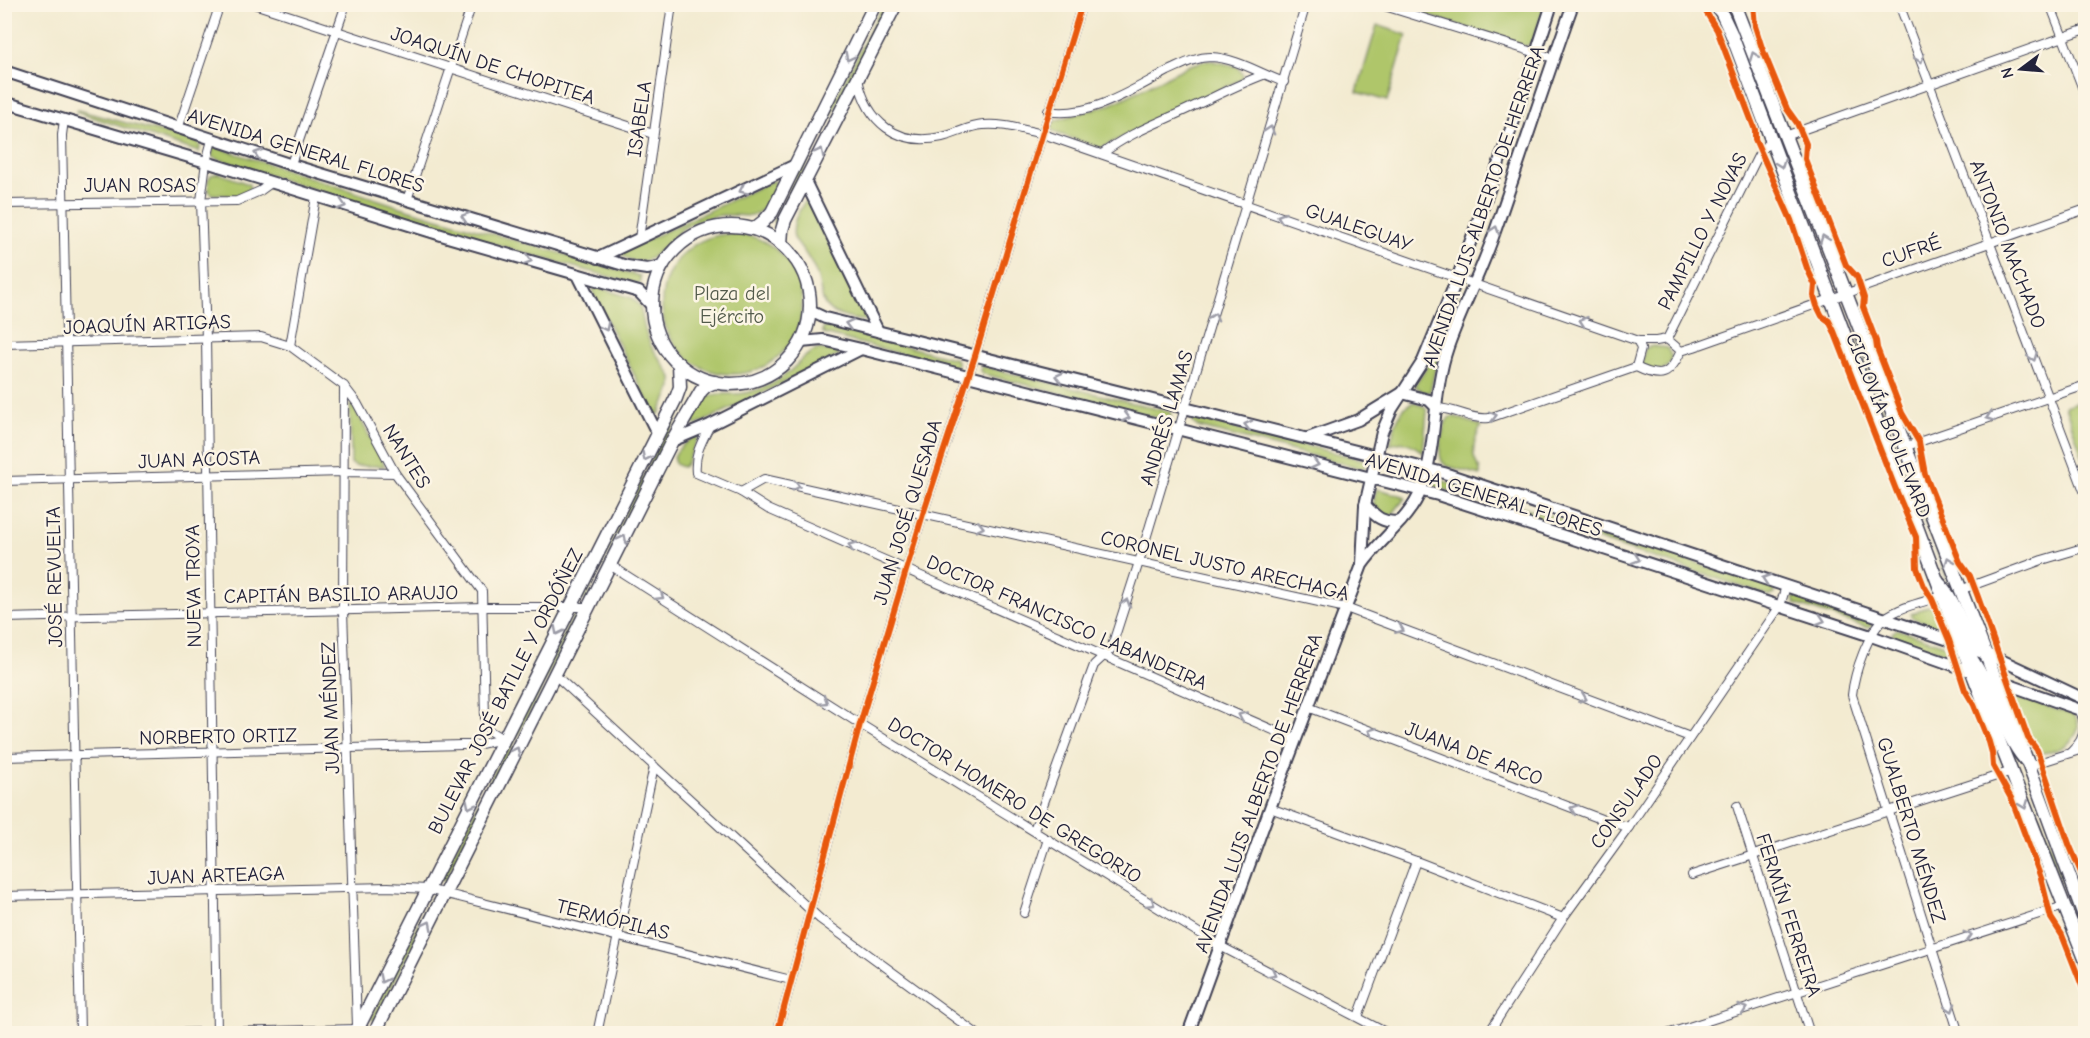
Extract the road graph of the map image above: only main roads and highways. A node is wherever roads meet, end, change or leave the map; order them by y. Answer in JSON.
{"nodes":[{"id":1,"x":875,"y":4,"type":"edge"},
{"id":2,"x":896,"y":4,"type":"edge"},
{"id":3,"x":1552,"y":4,"type":"edge"},
{"id":4,"x":1573,"y":4,"type":"edge"},
{"id":5,"x":1737,"y":5,"type":"edge"},
{"id":6,"x":1717,"y":8,"type":"edge"},
{"id":7,"x":4,"y":71,"type":"edge"},
{"id":8,"x":22,"y":77,"type":"junction"},
{"id":9,"x":4,"y":78,"type":"edge"},
{"id":10,"x":4,"y":102,"type":"edge"},
{"id":11,"x":795,"y":165,"type":"junction"},
{"id":12,"x":805,"y":181,"type":"junction"},
{"id":13,"x":754,"y":229,"type":"junction"},
{"id":14,"x":781,"y":243,"type":"junction"},
{"id":15,"x":598,"y":258,"type":"junction"},
{"id":16,"x":663,"y":267,"type":"junction"},
{"id":17,"x":578,"y":275,"type":"junction"},
{"id":18,"x":653,"y":307,"type":"junction"},
{"id":19,"x":810,"y":311,"type":"junction"},
{"id":20,"x":878,"y":332,"type":"junction"},
{"id":21,"x":801,"y":342,"type":"junction"},
{"id":22,"x":861,"y":349,"type":"junction"},
{"id":23,"x":679,"y":364,"type":"junction"},
{"id":24,"x":715,"y":382,"type":"junction"},
{"id":25,"x":1402,"y":393,"type":"junction"},
{"id":26,"x":1437,"y":408,"type":"junction"},
{"id":27,"x":657,"y":433,"type":"junction"},
{"id":28,"x":1305,"y":438,"type":"junction"},
{"id":29,"x":672,"y":441,"type":"junction"},
{"id":30,"x":1377,"y":456,"type":"junction"},
{"id":31,"x":1427,"y":469,"type":"junction"},
{"id":32,"x":1372,"y":477,"type":"junction"},
{"id":33,"x":1420,"y":490,"type":"junction"},
{"id":34,"x":1365,"y":505,"type":"junction"},
{"id":35,"x":1401,"y":521,"type":"junction"},
{"id":36,"x":1362,"y":565,"type":"junction"},
{"id":37,"x":1936,"y":579,"type":"junction"},
{"id":38,"x":1960,"y":644,"type":"junction"},
{"id":39,"x":1980,"y":652,"type":"junction"},
{"id":40,"x":1972,"y":672,"type":"junction"},
{"id":41,"x":1990,"y":679,"type":"junction"},
{"id":42,"x":2085,"y":700,"type":"edge"},
{"id":43,"x":2082,"y":711,"type":"edge"},
{"id":44,"x":2082,"y":901,"type":"edge"},
{"id":45,"x":2085,"y":921,"type":"edge"},
{"id":46,"x":2085,"y":961,"type":"edge"},
{"id":47,"x":356,"y":1031,"type":"edge"},
{"id":48,"x":375,"y":1033,"type":"edge"},
{"id":49,"x":1188,"y":1034,"type":"edge"}],
"edges":[{"from":1,"to":11,"type":"main road","one_way":true},
{"from":12,"to":2,"type":"main road","one_way":true},
{"from":3,"to":25,"type":"main road","name":"AVENIDA LUIS ALBERTO DE HERRERA"},
{"from":26,"to":4,"type":"main road","name":"AVENIDA LUIS ALBERTO DE HERRERA","one_way":true},
{"from":39,"to":5,"type":"main road","one_way":true},
{"from":6,"to":37,"type":"main road","one_way":true},
{"from":7,"to":8,"type":"main road","name":"AVENIDA GENERAL FLORES"},
{"from":8,"to":9,"type":"main road"},
{"from":15,"to":8,"type":"main road","name":"AVENIDA GENERAL FLORES","one_way":true},
{"from":10,"to":17,"type":"main road","name":"AVENIDA GENERAL FLORES","one_way":true},
{"from":11,"to":13,"type":"main road"},
{"from":11,"to":15,"type":"main road","one_way":true},
{"from":12,"to":14,"type":"main road"},
{"from":12,"to":20,"type":"main road"},
{"from":13,"to":14,"type":"main road"},
{"from":13,"to":16,"type":"main road"},
{"from":14,"to":19,"type":"main road"},
{"from":15,"to":16,"type":"main road","name":"AVENIDA GENERAL FLORES"},
{"from":16,"to":18,"type":"main road"},
{"from":17,"to":18,"type":"main road","name":"AVENIDA GENERAL FLORES"},
{"from":17,"to":27,"type":"main road","one_way":true},
{"from":18,"to":23,"type":"main road"},
{"from":20,"to":19,"type":"main road","name":"AVENIDA GENERAL FLORES","one_way":true},
{"from":19,"to":21,"type":"main road"},
{"from":28,"to":20,"type":"main road","name":"AVENIDA GENERAL FLORES","one_way":true},
{"from":21,"to":22,"type":"main road","name":"AVENIDA GENERAL FLORES"},
{"from":21,"to":24,"type":"main road"},
{"from":22,"to":29,"type":"main road"},
{"from":22,"to":32,"type":"main road","name":"AVENIDA GENERAL FLORES","one_way":true},
{"from":23,"to":24,"type":"main road"},
{"from":23,"to":27,"type":"main road","name":"BULEVAR JOSÉ BATLLE Y ORDÓÑEZ"},
{"from":24,"to":29,"type":"main road","name":"BULEVAR JOSÉ BATLLE Y ORDÓÑEZ"},
{"from":25,"to":26,"type":"main road"},
{"from":25,"to":28,"type":"main road","name":"AVENIDA LUIS ALBERTO DE HERRERA"},
{"from":25,"to":30,"type":"main road","name":"AVENIDA LUIS ALBERTO DE HERRERA"},
{"from":26,"to":31,"type":"main road","name":"AVENIDA LUIS ALBERTO DE HERRERA"},
{"from":27,"to":47,"type":"main road","name":"BULEVAR JOSÉ BATLLE Y ORDÓÑEZ","one_way":true},
{"from":28,"to":30,"type":"main road","name":"AVENIDA GENERAL FLORES"},
{"from":48,"to":29,"type":"main road","name":"BULEVAR JOSÉ BATLLE Y ORDÓÑEZ","one_way":true},
{"from":30,"to":31,"type":"main road","name":"AVENIDA GENERAL FLORES"},
{"from":30,"to":32,"type":"main road","name":"AVENIDA LUIS ALBERTO DE HERRERA"},
{"from":31,"to":33,"type":"main road","name":"AVENIDA LUIS ALBERTO DE HERRERA"},
{"from":38,"to":31,"type":"main road","name":"AVENIDA GENERAL FLORES","one_way":true},
{"from":32,"to":33,"type":"main road","name":"AVENIDA GENERAL FLORES"},
{"from":32,"to":34,"type":"main road","name":"AVENIDA LUIS ALBERTO DE HERRERA"},
{"from":33,"to":35,"type":"main road","name":"AVENIDA LUIS ALBERTO DE HERRERA"},
{"from":33,"to":40,"type":"main road","name":"AVENIDA GENERAL FLORES","one_way":true},
{"from":34,"to":35,"type":"main road"},
{"from":34,"to":36,"type":"main road","name":"AVENIDA LUIS ALBERTO DE HERRERA"},
{"from":35,"to":36,"type":"main road","name":"AVENIDA LUIS ALBERTO DE HERRERA"},
{"from":36,"to":49,"type":"main road","name":"AVENIDA LUIS ALBERTO DE HERRERA"},
{"from":37,"to":38,"type":"main road"},
{"from":37,"to":39,"type":"main road"},
{"from":38,"to":39,"type":"main road","name":"AVENIDA GENERAL FLORES"},
{"from":38,"to":40,"type":"main road"},
{"from":38,"to":41,"type":"main road"},
{"from":39,"to":41,"type":"main road"},
{"from":39,"to":42,"type":"main road","name":"AVENIDA GENERAL FLORES"},
{"from":40,"to":41,"type":"main road","name":"AVENIDA GENERAL FLORES"},
{"from":40,"to":46,"type":"main road","one_way":true},
{"from":41,"to":43,"type":"main road","name":"AVENIDA GENERAL FLORES"},
{"from":41,"to":44,"type":"main road"},
{"from":44,"to":45,"type":"main road"}]}
